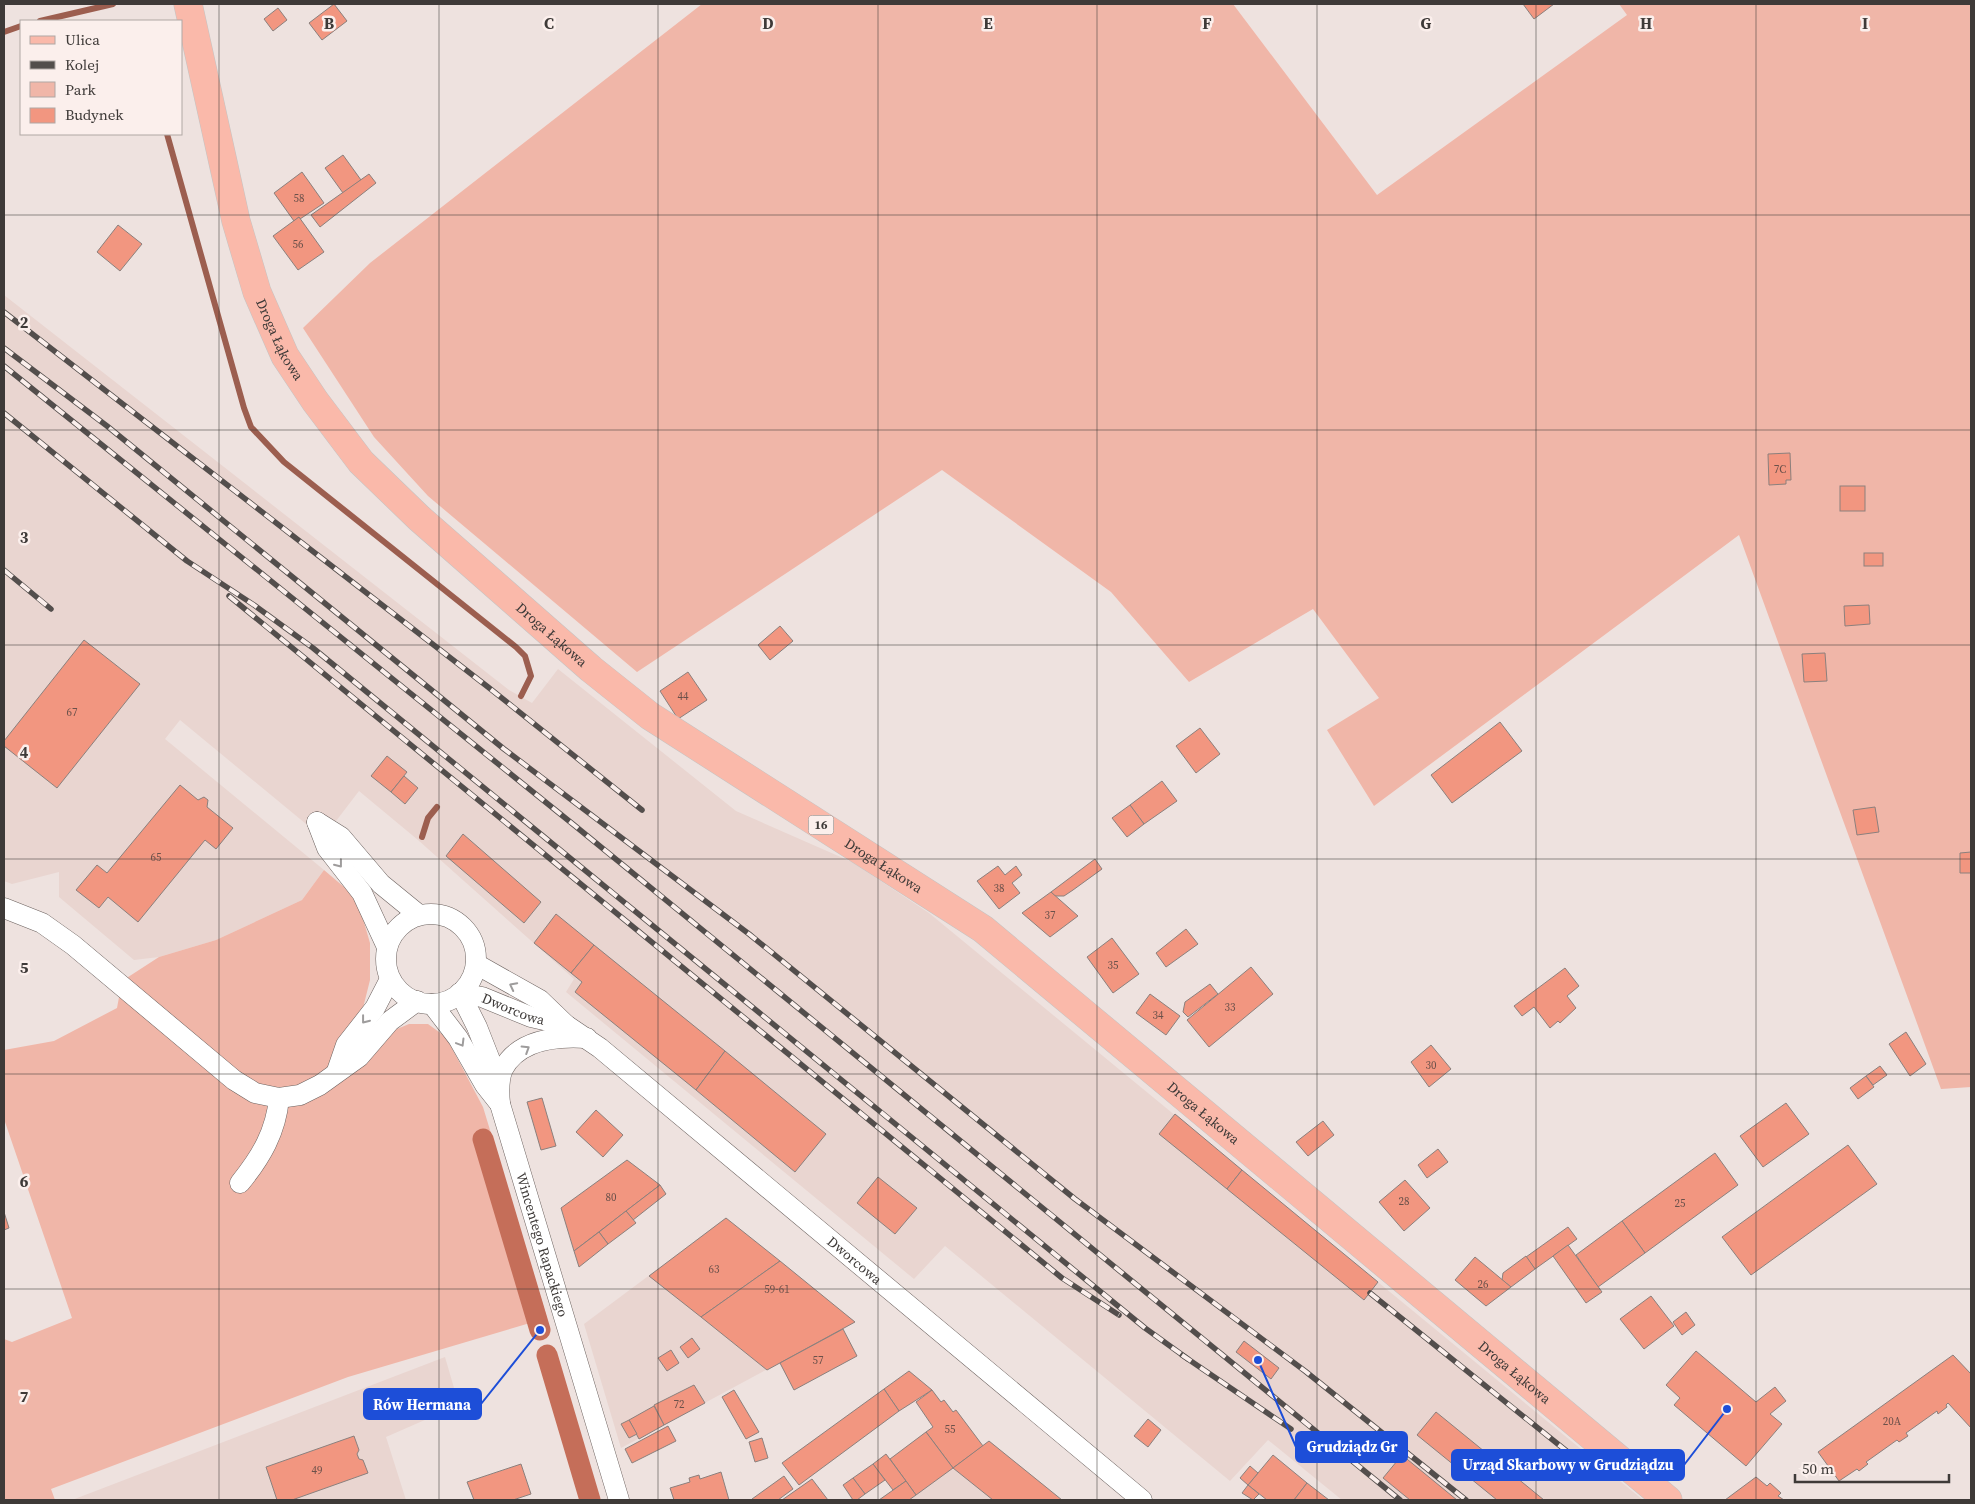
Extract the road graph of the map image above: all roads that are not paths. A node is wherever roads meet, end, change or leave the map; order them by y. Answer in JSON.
{"nodes":[{"id":1,"x":188,"y":4,"type":"edge"},
{"id":2,"x":4,"y":908,"type":"edge"},
{"id":3,"x":419,"y":915,"type":"junction"},
{"id":4,"x":387,"y":947,"type":"junction"},
{"id":5,"x":476,"y":964,"type":"junction"},
{"id":6,"x":390,"y":979,"type":"junction"},
{"id":7,"x":460,"y":993,"type":"junction"},
{"id":8,"x":425,"y":1003,"type":"junction"},
{"id":9,"x":566,"y":1024,"type":"junction"},
{"id":10,"x":587,"y":1038,"type":"junction"},
{"id":11,"x":337,"y":1071,"type":"junction"},
{"id":12,"x":499,"y":1083,"type":"junction"},
{"id":13,"x":279,"y":1098,"type":"junction"},
{"id":14,"x":500,"y":1104,"type":"junction"},
{"id":15,"x":240,"y":1183,"type":"dead end"},
{"id":16,"x":619,"y":1500,"type":"edge"},
{"id":17,"x":1142,"y":1500,"type":"edge"},
{"id":18,"x":1668,"y":1500,"type":"edge"}],
"edges":[{"from":1,"to":18,"type":"main road","name":"Droga Łąkowa","number":"16"},
{"from":2,"to":13,"type":"street"},
{"from":3,"to":4,"type":"street"},
{"from":3,"to":4,"type":"street","one_way":true},
{"from":3,"to":5,"type":"street"},
{"from":4,"to":6,"type":"street"},
{"from":5,"to":7,"type":"street"},
{"from":9,"to":5,"type":"street","name":"Dworcowa","one_way":true},
{"from":6,"to":8,"type":"street"},
{"from":6,"to":11,"type":"street","one_way":true},
{"from":7,"to":8,"type":"street"},
{"from":7,"to":9,"type":"street","name":"Dworcowa"},
{"from":7,"to":12,"type":"street"},
{"from":8,"to":11,"type":"street"},
{"from":8,"to":14,"type":"street","name":"Wincentego Rapackiego","one_way":true},
{"from":9,"to":10,"type":"street","name":"Dworcowa"},
{"from":12,"to":10,"type":"street","one_way":true},
{"from":10,"to":17,"type":"street","name":"Dworcowa"},
{"from":11,"to":13,"type":"street"},
{"from":12,"to":14,"type":"street"},
{"from":13,"to":15,"type":"street"},
{"from":14,"to":16,"type":"street","name":"Wincentego Rapackiego"}]}
